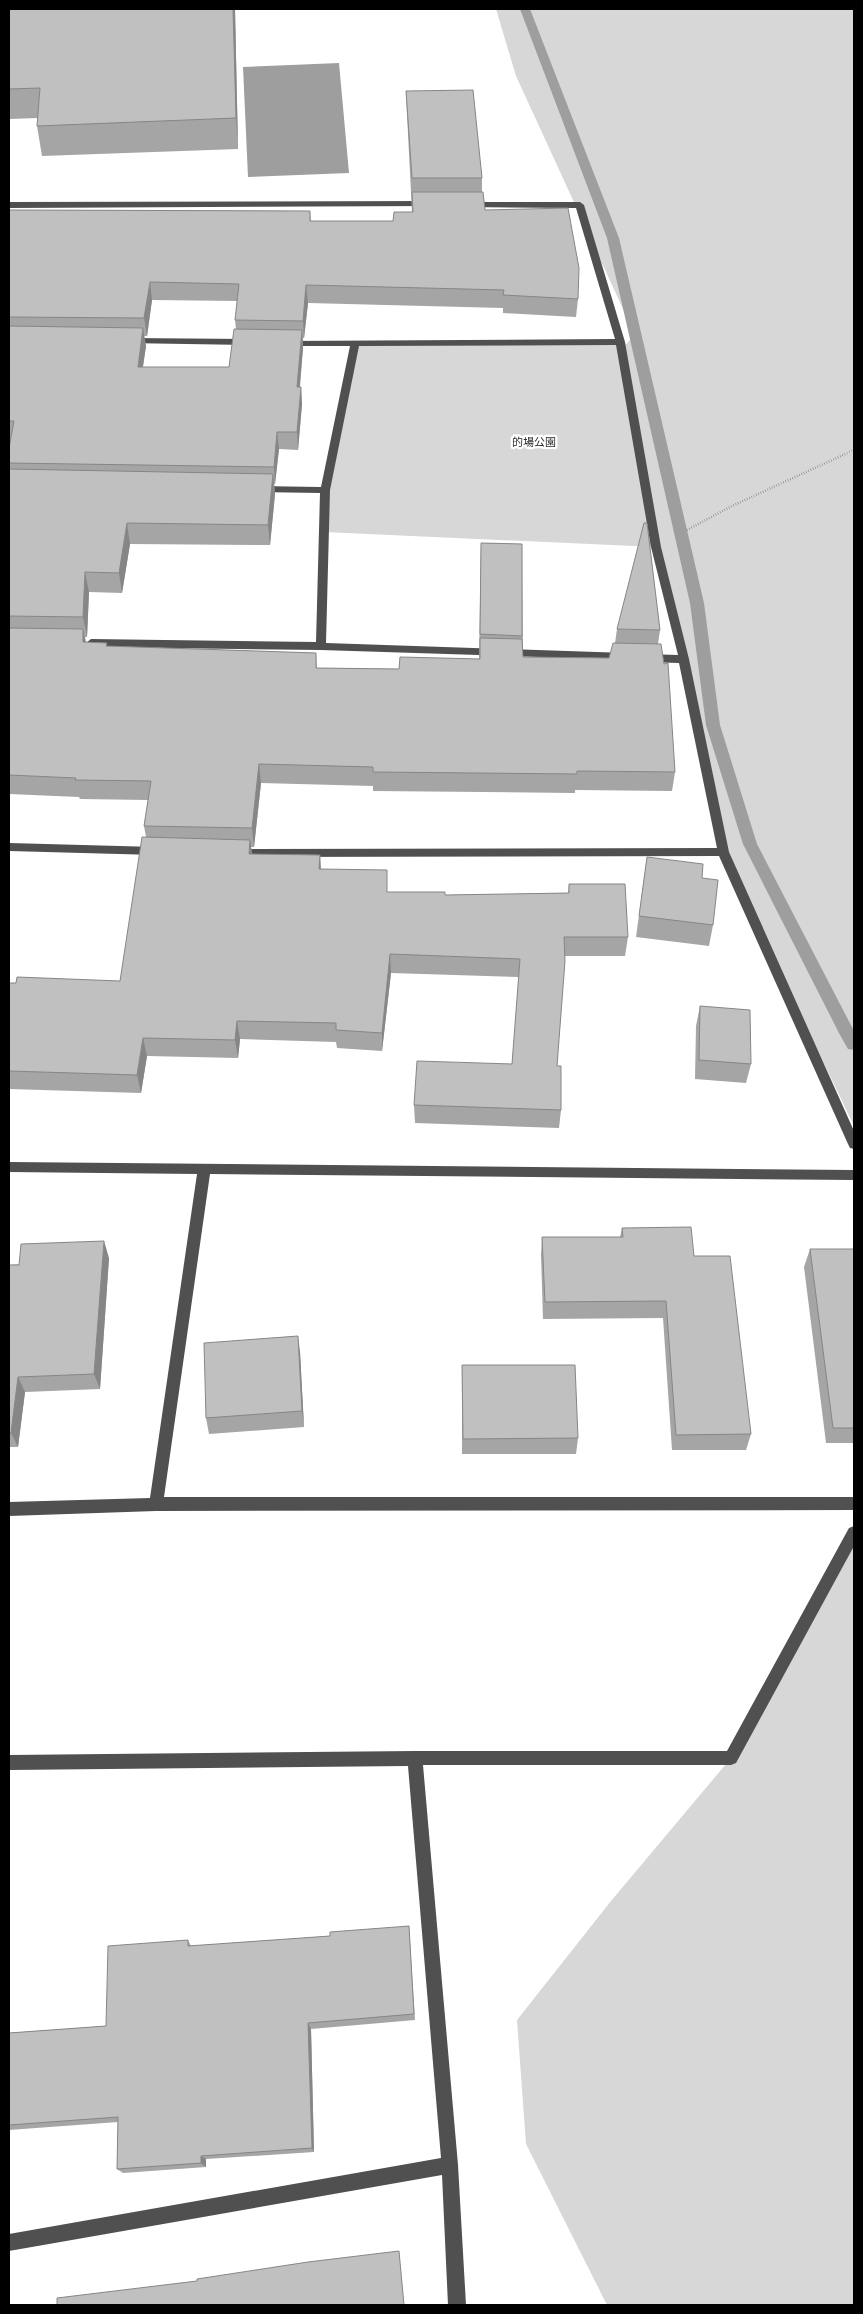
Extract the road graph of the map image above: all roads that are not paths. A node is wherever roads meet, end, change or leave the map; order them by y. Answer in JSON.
{"nodes":[{"id":1,"x":442,"y":204,"type":"edge"},
{"id":2,"x":9,"y":205,"type":"edge"},
{"id":3,"x":462,"y":205,"type":"edge"},
{"id":4,"x":118,"y":340,"type":"edge"},
{"id":5,"x":256,"y":342,"type":"edge"},
{"id":6,"x":620,"y":342,"type":"junction"},
{"id":7,"x":276,"y":343,"type":"edge"},
{"id":8,"x":355,"y":344,"type":"junction"},
{"id":9,"x":246,"y":488,"type":"edge"},
{"id":10,"x":325,"y":490,"type":"junction"},
{"id":11,"x":77,"y":643,"type":"edge"},
{"id":12,"x":321,"y":646,"type":"junction"},
{"id":13,"x":684,"y":659,"type":"junction"},
{"id":14,"x":9,"y":847,"type":"edge"},
{"id":15,"x":172,"y":851,"type":"edge"},
{"id":16,"x":220,"y":852,"type":"edge"},
{"id":17,"x":723,"y":852,"type":"junction"},
{"id":18,"x":854,"y":1144,"type":"edge"},
{"id":19,"x":9,"y":1167,"type":"edge"},
{"id":20,"x":204,"y":1169,"type":"junction"},
{"id":21,"x":854,"y":1175,"type":"edge"},
{"id":22,"x":156,"y":1504,"type":"junction"},
{"id":23,"x":854,"y":1504,"type":"edge"},
{"id":24,"x":9,"y":1509,"type":"edge"},
{"id":25,"x":854,"y":1533,"type":"edge"},
{"id":26,"x":415,"y":1758,"type":"junction"},
{"id":27,"x":9,"y":1762,"type":"edge"},
{"id":28,"x":450,"y":2165,"type":"junction"},
{"id":29,"x":9,"y":2243,"type":"edge"},
{"id":30,"x":457,"y":2305,"type":"edge"}],
"edges":[{"from":1,"to":2,"type":"street"},
{"from":3,"to":6,"type":"street"},
{"from":4,"to":5,"type":"street"},
{"from":6,"to":8,"type":"street"},
{"from":6,"to":13,"type":"street"},
{"from":7,"to":8,"type":"street"},
{"from":8,"to":10,"type":"street"},
{"from":9,"to":10,"type":"street"},
{"from":10,"to":12,"type":"street"},
{"from":11,"to":12,"type":"street"},
{"from":12,"to":13,"type":"street"},
{"from":13,"to":17,"type":"street"},
{"from":14,"to":15,"type":"street"},
{"from":16,"to":17,"type":"street"},
{"from":17,"to":18,"type":"street"},
{"from":19,"to":20,"type":"street"},
{"from":20,"to":21,"type":"street"},
{"from":20,"to":22,"type":"street"},
{"from":22,"to":23,"type":"street"},
{"from":22,"to":24,"type":"street"},
{"from":25,"to":26,"type":"street"},
{"from":26,"to":27,"type":"street"},
{"from":26,"to":28,"type":"street"},
{"from":28,"to":29,"type":"street"},
{"from":28,"to":30,"type":"street"}]}
